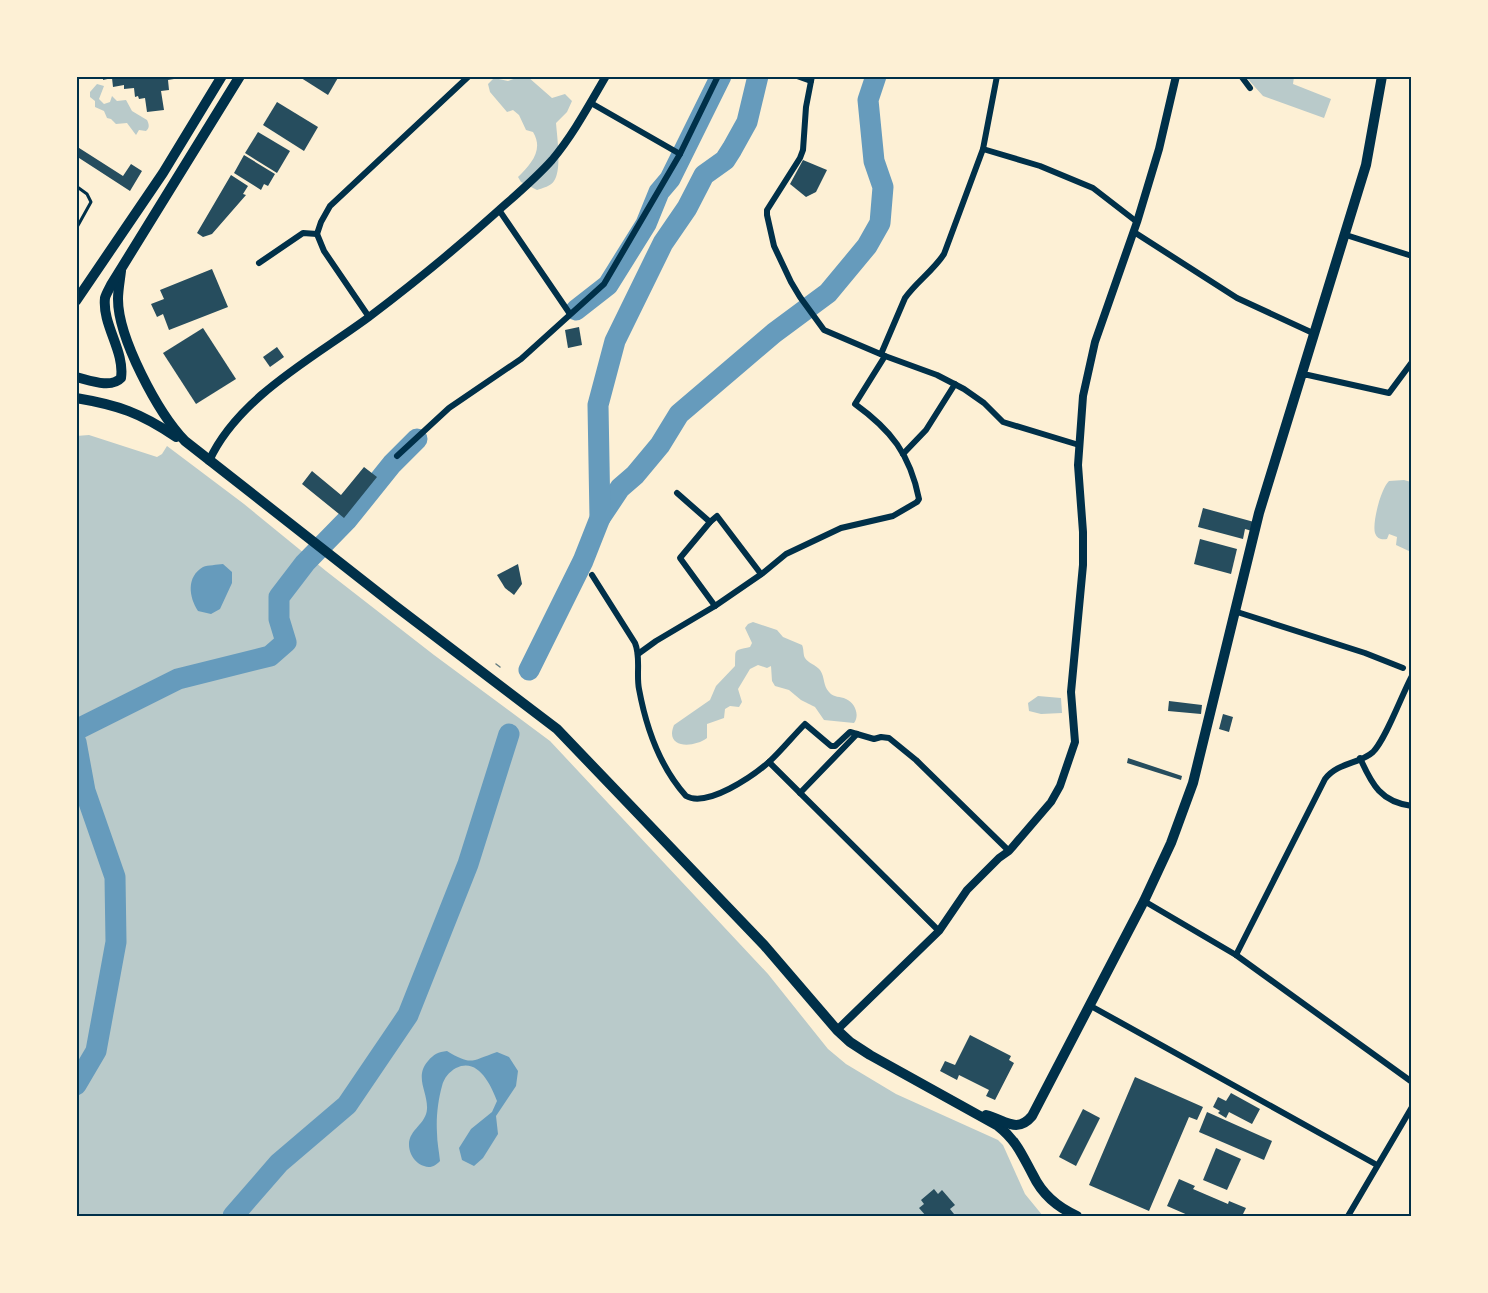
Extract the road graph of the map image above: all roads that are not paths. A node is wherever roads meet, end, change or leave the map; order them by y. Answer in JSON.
{"nodes":[{"id":1,"x":222,"y":76,"type":"edge"},
{"id":2,"x":240,"y":76,"type":"edge"},
{"id":3,"x":469,"y":76,"type":"edge"},
{"id":4,"x":606,"y":76,"type":"edge"},
{"id":5,"x":718,"y":76,"type":"edge"},
{"id":6,"x":797,"y":76,"type":"edge"},
{"id":7,"x":997,"y":76,"type":"edge"},
{"id":8,"x":1241,"y":76,"type":"edge"},
{"id":9,"x":1382,"y":76,"type":"edge"},
{"id":10,"x":1174,"y":77,"type":"edge"},
{"id":11,"x":812,"y":79,"type":"edge"},
{"id":12,"x":1250,"y":88,"type":"dead end"},
{"id":13,"x":591,"y":103,"type":"junction"},
{"id":14,"x":983,"y":149,"type":"junction"},
{"id":15,"x":680,"y":154,"type":"junction"},
{"id":16,"x":76,"y":186,"type":"edge"},
{"id":17,"x":499,"y":210,"type":"junction"},
{"id":18,"x":76,"y":219,"type":"edge"},
{"id":19,"x":81,"y":222,"type":"junction"},
{"id":20,"x":1137,"y":222,"type":"junction"},
{"id":21,"x":76,"y":229,"type":"edge"},
{"id":22,"x":1134,"y":231,"type":"junction"},
{"id":23,"x":317,"y":234,"type":"junction"},
{"id":24,"x":1346,"y":235,"type":"junction"},
{"id":25,"x":1412,"y":256,"type":"edge"},
{"id":26,"x":259,"y":263,"type":"dead end"},
{"id":27,"x":121,"y":271,"type":"junction"},
{"id":28,"x":76,"y":301,"type":"edge"},
{"id":29,"x":570,"y":314,"type":"junction"},
{"id":30,"x":369,"y":317,"type":"junction"},
{"id":31,"x":1315,"y":334,"type":"junction"},
{"id":32,"x":883,"y":355,"type":"junction"},
{"id":33,"x":1412,"y":362,"type":"edge"},
{"id":34,"x":1301,"y":375,"type":"junction"},
{"id":35,"x":76,"y":377,"type":"edge"},
{"id":36,"x":955,"y":384,"type":"junction"},
{"id":37,"x":76,"y":398,"type":"edge"},
{"id":38,"x":1079,"y":445,"type":"junction"},
{"id":39,"x":903,"y":454,"type":"junction"},
{"id":40,"x":397,"y":456,"type":"dead end"},
{"id":41,"x":211,"y":462,"type":"junction"},
{"id":42,"x":677,"y":493,"type":"dead end"},
{"id":43,"x":710,"y":522,"type":"junction"},
{"id":44,"x":761,"y":574,"type":"junction"},
{"id":45,"x":592,"y":575,"type":"dead end"},
{"id":46,"x":715,"y":606,"type":"junction"},
{"id":47,"x":1234,"y":611,"type":"junction"},
{"id":48,"x":638,"y":654,"type":"junction"},
{"id":49,"x":1403,"y":668,"type":"dead end"},
{"id":50,"x":1411,"y":676,"type":"edge"},
{"id":51,"x":857,"y":734,"type":"junction"},
{"id":52,"x":1360,"y":758,"type":"junction"},
{"id":53,"x":769,"y":762,"type":"junction"},
{"id":54,"x":800,"y":793,"type":"junction"},
{"id":55,"x":1412,"y":806,"type":"edge"},
{"id":56,"x":1009,"y":851,"type":"junction"},
{"id":57,"x":1143,"y":901,"type":"junction"},
{"id":58,"x":939,"y":931,"type":"junction"},
{"id":59,"x":1236,"y":955,"type":"junction"},
{"id":60,"x":1089,"y":1005,"type":"junction"},
{"id":61,"x":837,"y":1030,"type":"junction"},
{"id":62,"x":1412,"y":1082,"type":"edge"},
{"id":63,"x":1412,"y":1107,"type":"edge"},
{"id":64,"x":971,"y":1111,"type":"junction"},
{"id":65,"x":1377,"y":1165,"type":"junction"},
{"id":66,"x":1077,"y":1216,"type":"edge"},
{"id":67,"x":1348,"y":1216,"type":"edge"}],
"edges":[{"from":1,"to":28,"type":"main road"},
{"from":2,"to":27,"type":"main road"},
{"from":3,"to":23,"type":"street"},
{"from":4,"to":13,"type":"street"},
{"from":5,"to":15,"type":"street"},
{"from":6,"to":11,"type":"street"},
{"from":7,"to":14,"type":"street"},
{"from":8,"to":12,"type":"street"},
{"from":9,"to":24,"type":"main road"},
{"from":10,"to":20,"type":"street"},
{"from":11,"to":32,"type":"street"},
{"from":13,"to":15,"type":"street"},
{"from":13,"to":17,"type":"street"},
{"from":14,"to":20,"type":"street"},
{"from":14,"to":32,"type":"street"},
{"from":15,"to":29,"type":"street"},
{"from":16,"to":19,"type":"lane"},
{"from":17,"to":29,"type":"street"},
{"from":17,"to":30,"type":"street"},
{"from":18,"to":19,"type":"lane"},
{"from":19,"to":21,"type":"lane"},
{"from":20,"to":22,"type":"street"},
{"from":22,"to":31,"type":"street"},
{"from":22,"to":38,"type":"street"},
{"from":23,"to":26,"type":"street"},
{"from":23,"to":30,"type":"street"},
{"from":24,"to":25,"type":"street"},
{"from":24,"to":31,"type":"main road"},
{"from":27,"to":35,"type":"main road"},
{"from":27,"to":41,"type":"main road"},
{"from":29,"to":40,"type":"street"},
{"from":30,"to":41,"type":"street"},
{"from":31,"to":34,"type":"main road"},
{"from":32,"to":36,"type":"street"},
{"from":32,"to":39,"type":"street"},
{"from":33,"to":34,"type":"street"},
{"from":34,"to":47,"type":"main road"},
{"from":36,"to":38,"type":"street"},
{"from":36,"to":39,"type":"street"},
{"from":37,"to":41,"type":"main road"},
{"from":38,"to":56,"type":"street"},
{"from":39,"to":44,"type":"street"},
{"from":41,"to":61,"type":"main road"},
{"from":42,"to":43,"type":"street"},
{"from":43,"to":44,"type":"street"},
{"from":43,"to":46,"type":"street"},
{"from":44,"to":46,"type":"street"},
{"from":45,"to":48,"type":"street"},
{"from":46,"to":48,"type":"street"},
{"from":47,"to":49,"type":"street"},
{"from":47,"to":57,"type":"main road"},
{"from":48,"to":53,"type":"street"},
{"from":50,"to":52,"type":"street"},
{"from":51,"to":53,"type":"street"},
{"from":51,"to":54,"type":"street"},
{"from":51,"to":56,"type":"street"},
{"from":52,"to":55,"type":"street"},
{"from":52,"to":59,"type":"street"},
{"from":53,"to":54,"type":"street"},
{"from":54,"to":58,"type":"street"},
{"from":56,"to":58,"type":"street"},
{"from":57,"to":59,"type":"street"},
{"from":57,"to":60,"type":"main road"},
{"from":58,"to":61,"type":"street"},
{"from":59,"to":62,"type":"street"},
{"from":60,"to":64,"type":"main road"},
{"from":60,"to":65,"type":"street"},
{"from":61,"to":64,"type":"main road"},
{"from":63,"to":65,"type":"street"},
{"from":64,"to":66,"type":"main road"},
{"from":65,"to":67,"type":"street"}]}
